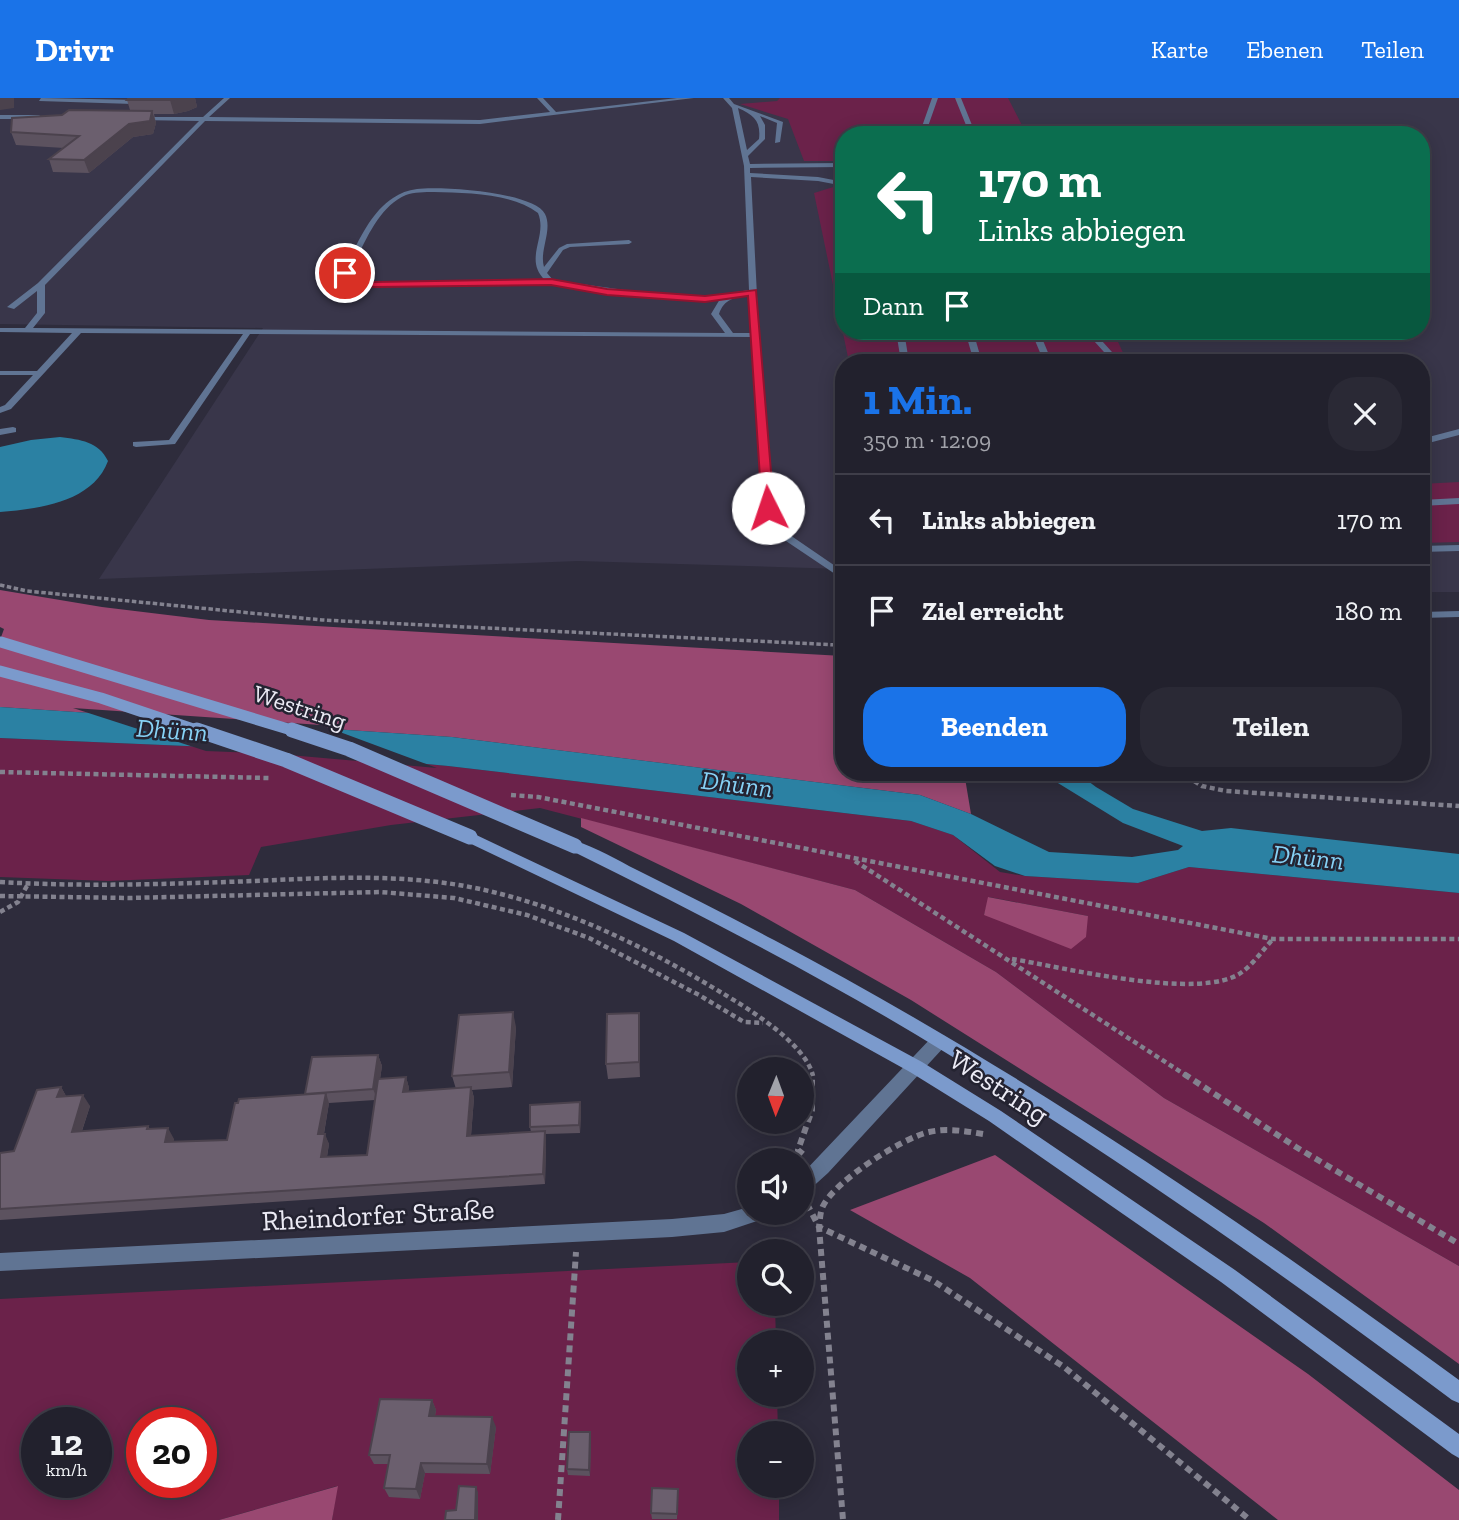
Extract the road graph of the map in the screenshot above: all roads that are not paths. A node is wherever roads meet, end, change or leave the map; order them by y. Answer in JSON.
{"nodes":[{"id":1,"x":227,"y":98,"type":"edge"},
{"id":2,"x":540,"y":98,"type":"edge"},
{"id":3,"x":691,"y":98,"type":"edge"},
{"id":4,"x":726,"y":98,"type":"edge"},
{"id":5,"x":935,"y":98,"type":"edge"},
{"id":6,"x":958,"y":98,"type":"edge"},
{"id":7,"x":42,"y":99,"type":"edge"},
{"id":8,"x":733,"y":106,"type":"junction"},
{"id":9,"x":129,"y":110,"type":"edge"},
{"id":10,"x":752,"y":111,"type":"junction"},
{"id":11,"x":555,"y":114,"type":"junction"},
{"id":12,"x":0,"y":117,"type":"edge"},
{"id":13,"x":8,"y":117,"type":"junction"},
{"id":14,"x":18,"y":117,"type":"junction"},
{"id":15,"x":43,"y":117,"type":"edge"},
{"id":16,"x":131,"y":118,"type":"edge"},
{"id":17,"x":204,"y":119,"type":"junction"},
{"id":18,"x":0,"y":122,"type":"edge"},
{"id":19,"x":925,"y":126,"type":"edge"},
{"id":20,"x":969,"y":126,"type":"edge"},
{"id":21,"x":778,"y":142,"type":"dead end"},
{"id":22,"x":745,"y":155,"type":"junction"},
{"id":23,"x":835,"y":166,"type":"edge"},
{"id":24,"x":747,"y":170,"type":"junction"},
{"id":25,"x":835,"y":183,"type":"edge"},
{"id":26,"x":629,"y":242,"type":"dead end"},
{"id":27,"x":542,"y":274,"type":"junction"},
{"id":28,"x":551,"y":282,"type":"junction"},
{"id":29,"x":41,"y":285,"type":"junction"},
{"id":30,"x":752,"y":292,"type":"junction"},
{"id":31,"x":728,"y":296,"type":"junction"},
{"id":32,"x":11,"y":307,"type":"dead end"},
{"id":33,"x":0,"y":330,"type":"edge"},
{"id":34,"x":27,"y":330,"type":"junction"},
{"id":35,"x":79,"y":330,"type":"junction"},
{"id":36,"x":247,"y":334,"type":"junction"},
{"id":37,"x":731,"y":335,"type":"junction"},
{"id":38,"x":755,"y":335,"type":"junction"},
{"id":39,"x":1097,"y":340,"type":"edge"},
{"id":40,"x":1111,"y":354,"type":"edge"},
{"id":41,"x":0,"y":373,"type":"edge"},
{"id":42,"x":40,"y":373,"type":"junction"},
{"id":43,"x":0,"y":410,"type":"edge"},
{"id":44,"x":13,"y":430,"type":"dead end"},
{"id":45,"x":0,"y":432,"type":"edge"},
{"id":46,"x":1459,"y":432,"type":"edge"},
{"id":47,"x":1430,"y":440,"type":"edge"},
{"id":48,"x":136,"y":444,"type":"dead end"},
{"id":49,"x":1459,"y":501,"type":"edge"},
{"id":50,"x":1430,"y":503,"type":"edge"},
{"id":51,"x":1459,"y":548,"type":"edge"},
{"id":52,"x":1430,"y":549,"type":"edge"},
{"id":53,"x":835,"y":571,"type":"edge"},
{"id":54,"x":1459,"y":614,"type":"edge"},
{"id":55,"x":1430,"y":615,"type":"edge"},
{"id":56,"x":0,"y":642,"type":"edge"},
{"id":57,"x":0,"y":671,"type":"edge"},
{"id":58,"x":939,"y":1041,"type":"junction"},
{"id":59,"x":916,"y":1067,"type":"junction"},
{"id":60,"x":814,"y":1174,"type":"edge"},
{"id":61,"x":737,"y":1219,"type":"edge"},
{"id":62,"x":0,"y":1262,"type":"edge"},
{"id":63,"x":1459,"y":1394,"type":"edge"},
{"id":64,"x":1459,"y":1447,"type":"edge"}],
"edges":[{"from":1,"to":17,"type":"lane"},
{"from":2,"to":11,"type":"lane"},
{"from":3,"to":11,"type":"lane"},
{"from":4,"to":8,"type":"lane"},
{"from":5,"to":19,"type":"lane"},
{"from":6,"to":20,"type":"lane"},
{"from":7,"to":9,"type":"lane"},
{"from":7,"to":14,"type":"lane"},
{"from":8,"to":10,"type":"lane"},
{"from":8,"to":22,"type":"lane"},
{"from":10,"to":21,"type":"lane"},
{"from":10,"to":22,"type":"lane"},
{"from":11,"to":17,"type":"lane"},
{"from":12,"to":13,"type":"lane"},
{"from":13,"to":14,"type":"lane"},
{"from":13,"to":18,"type":"lane"},
{"from":14,"to":15,"type":"lane"},
{"from":16,"to":17,"type":"lane"},
{"from":17,"to":29,"type":"lane"},
{"from":22,"to":24,"type":"lane"},
{"from":23,"to":24,"type":"lane"},
{"from":24,"to":25,"type":"lane"},
{"from":24,"to":30,"type":"lane"},
{"from":26,"to":27,"type":"lane"},
{"from":27,"to":28,"type":"lane"},
{"from":27,"to":28,"type":"lane"},
{"from":28,"to":31,"type":"lane"},
{"from":29,"to":32,"type":"lane"},
{"from":29,"to":34,"type":"lane"},
{"from":30,"to":31,"type":"lane"},
{"from":30,"to":38,"type":"lane"},
{"from":31,"to":37,"type":"lane"},
{"from":33,"to":34,"type":"lane"},
{"from":34,"to":35,"type":"lane"},
{"from":35,"to":36,"type":"lane"},
{"from":35,"to":42,"type":"lane"},
{"from":36,"to":37,"type":"lane"},
{"from":36,"to":48,"type":"lane"},
{"from":37,"to":38,"type":"lane"},
{"from":38,"to":53,"type":"lane"},
{"from":39,"to":40,"type":"lane"},
{"from":41,"to":42,"type":"lane"},
{"from":42,"to":43,"type":"lane"},
{"from":44,"to":45,"type":"lane"},
{"from":46,"to":47,"type":"lane"},
{"from":49,"to":50,"type":"lane"},
{"from":51,"to":52,"type":"lane"},
{"from":54,"to":55,"type":"lane"},
{"from":56,"to":58,"type":"main road","name":"Westring","bridge":true},
{"from":57,"to":59,"type":"main road","name":"Westring","bridge":true},
{"from":58,"to":59,"type":"street"},
{"from":58,"to":63,"type":"main road","name":"Westring"},
{"from":59,"to":60,"type":"street"},
{"from":59,"to":64,"type":"main road","name":"Westring"},
{"from":61,"to":62,"type":"street","name":"Rheindorfer Straße"}]}
